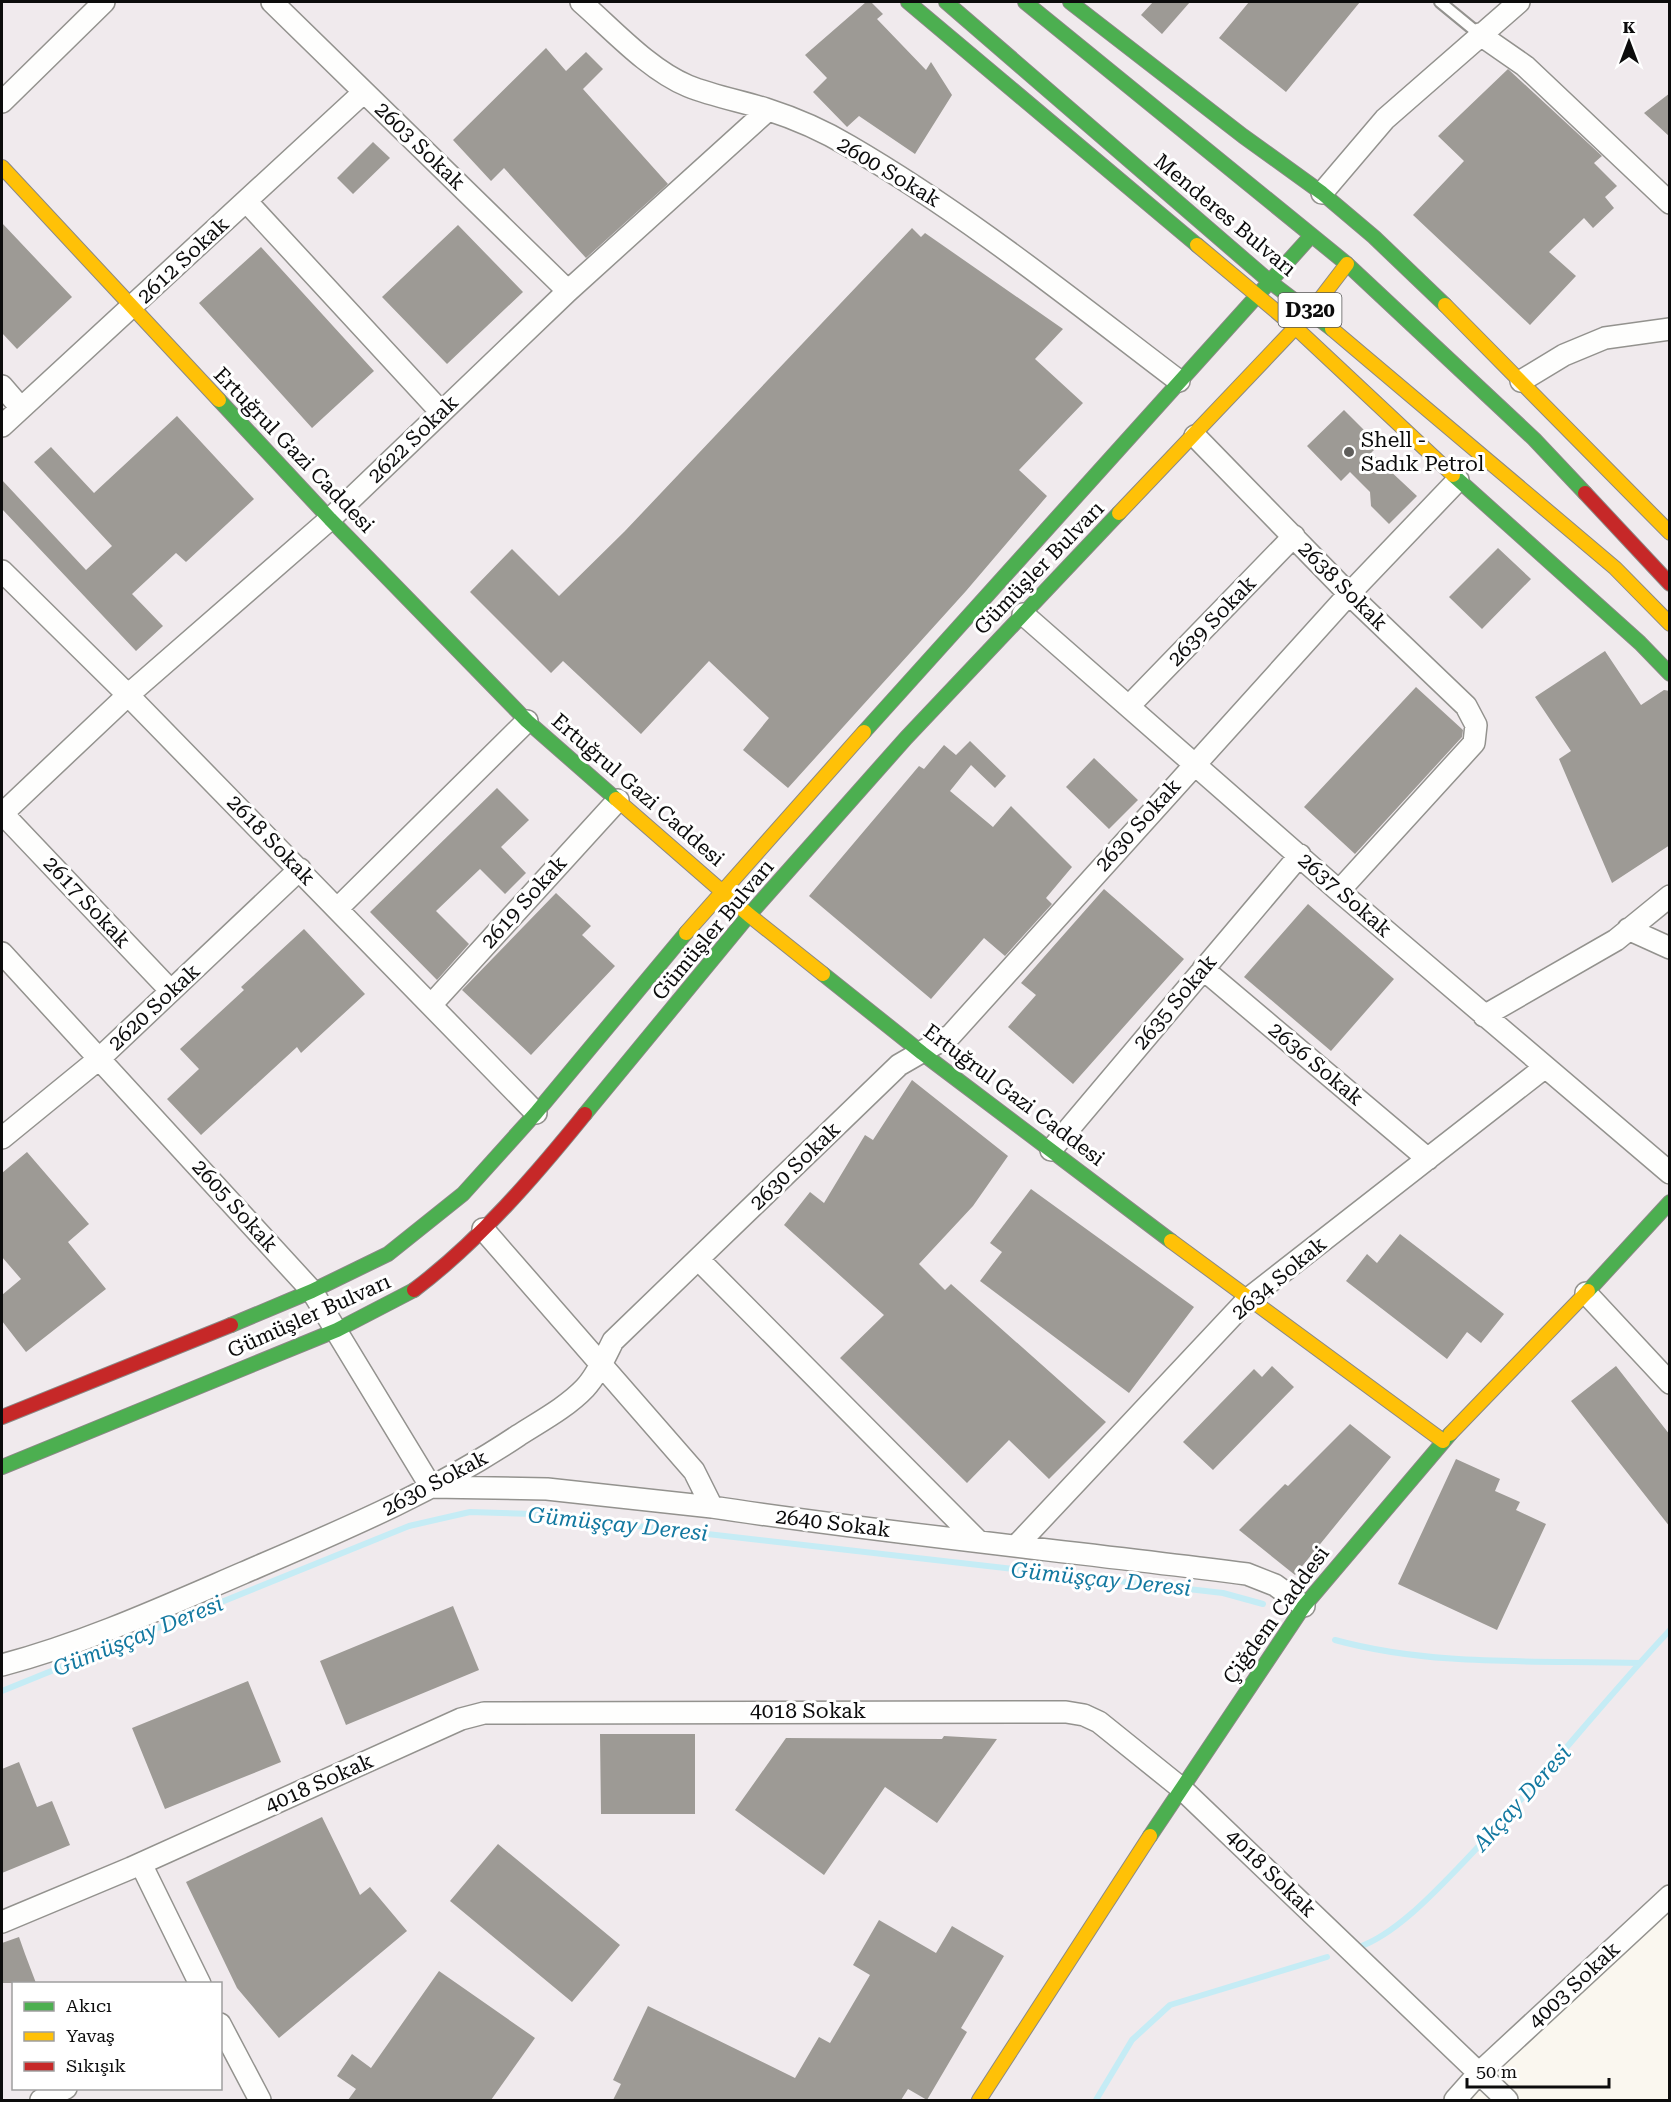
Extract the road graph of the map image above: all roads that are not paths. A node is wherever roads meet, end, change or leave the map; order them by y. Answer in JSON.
{"nodes":[{"id":1,"x":104,"y":2,"type":"edge"},
{"id":2,"x":272,"y":2,"type":"edge"},
{"id":3,"x":581,"y":2,"type":"edge"},
{"id":4,"x":908,"y":2,"type":"edge"},
{"id":5,"x":946,"y":2,"type":"edge"},
{"id":6,"x":1025,"y":2,"type":"edge"},
{"id":7,"x":1440,"y":2,"type":"edge"},
{"id":8,"x":1519,"y":2,"type":"edge"},
{"id":9,"x":1074,"y":3,"type":"edge"},
{"id":10,"x":1479,"y":34,"type":"junction"},
{"id":11,"x":364,"y":92,"type":"junction"},
{"id":12,"x":2,"y":102,"type":"edge"},
{"id":13,"x":768,"y":110,"type":"junction"},
{"id":14,"x":2,"y":167,"type":"edge"},
{"id":15,"x":1322,"y":193,"type":"junction"},
{"id":16,"x":246,"y":201,"type":"junction"},
{"id":17,"x":1670,"y":203,"type":"edge"},
{"id":18,"x":1311,"y":236,"type":"junction"},
{"id":19,"x":1347,"y":264,"type":"junction"},
{"id":20,"x":1269,"y":281,"type":"junction"},
{"id":21,"x":568,"y":291,"type":"junction"},
{"id":22,"x":1256,"y":296,"type":"junction"},
{"id":23,"x":131,"y":309,"type":"junction"},
{"id":24,"x":1311,"y":311,"type":"junction"},
{"id":25,"x":1296,"y":328,"type":"junction"},
{"id":26,"x":1670,"y":328,"type":"edge"},
{"id":27,"x":1179,"y":381,"type":"junction"},
{"id":28,"x":1521,"y":381,"type":"junction"},
{"id":29,"x":2,"y":386,"type":"edge"},
{"id":30,"x":21,"y":408,"type":"junction"},
{"id":31,"x":441,"y":412,"type":"junction"},
{"id":32,"x":2,"y":426,"type":"edge"},
{"id":33,"x":1195,"y":436,"type":"junction"},
{"id":34,"x":1458,"y":480,"type":"junction"},
{"id":35,"x":330,"y":519,"type":"junction"},
{"id":36,"x":1670,"y":533,"type":"edge"},
{"id":37,"x":1294,"y":536,"type":"junction"},
{"id":38,"x":2,"y":571,"type":"edge"},
{"id":39,"x":1670,"y":584,"type":"edge"},
{"id":40,"x":1349,"y":594,"type":"junction"},
{"id":41,"x":1023,"y":614,"type":"junction"},
{"id":42,"x":1670,"y":624,"type":"edge"},
{"id":43,"x":1670,"y":674,"type":"edge"},
{"id":44,"x":128,"y":695,"type":"junction"},
{"id":45,"x":1129,"y":706,"type":"junction"},
{"id":46,"x":527,"y":721,"type":"junction"},
{"id":47,"x":1194,"y":763,"type":"junction"},
{"id":48,"x":618,"y":800,"type":"junction"},
{"id":49,"x":2,"y":813,"type":"edge"},
{"id":50,"x":1300,"y":855,"type":"junction"},
{"id":51,"x":300,"y":869,"type":"junction"},
{"id":52,"x":722,"y":890,"type":"junction"},
{"id":53,"x":1339,"y":891,"type":"junction"},
{"id":54,"x":1670,"y":896,"type":"edge"},
{"id":55,"x":338,"y":908,"type":"junction"},
{"id":56,"x":749,"y":915,"type":"junction"},
{"id":57,"x":1629,"y":929,"type":"junction"},
{"id":58,"x":1670,"y":948,"type":"edge"},
{"id":59,"x":2,"y":953,"type":"edge"},
{"id":60,"x":1203,"y":969,"type":"junction"},
{"id":61,"x":171,"y":991,"type":"junction"},
{"id":62,"x":431,"y":1005,"type":"junction"},
{"id":63,"x":1484,"y":1016,"type":"junction"},
{"id":64,"x":922,"y":1053,"type":"junction"},
{"id":65,"x":100,"y":1058,"type":"junction"},
{"id":66,"x":1544,"y":1068,"type":"junction"},
{"id":67,"x":536,"y":1113,"type":"junction"},
{"id":68,"x":2,"y":1138,"type":"edge"},
{"id":69,"x":1051,"y":1150,"type":"junction"},
{"id":70,"x":1428,"y":1159,"type":"junction"},
{"id":71,"x":1670,"y":1173,"type":"edge"},
{"id":72,"x":1670,"y":1202,"type":"edge"},
{"id":73,"x":483,"y":1229,"type":"junction"},
{"id":74,"x":698,"y":1259,"type":"junction"},
{"id":75,"x":312,"y":1291,"type":"junction"},
{"id":76,"x":1586,"y":1293,"type":"junction"},
{"id":77,"x":1248,"y":1299,"type":"junction"},
{"id":78,"x":337,"y":1330,"type":"junction"},
{"id":79,"x":601,"y":1366,"type":"junction"},
{"id":80,"x":1670,"y":1383,"type":"edge"},
{"id":81,"x":2,"y":1417,"type":"edge"},
{"id":82,"x":1443,"y":1441,"type":"junction"},
{"id":83,"x":2,"y":1467,"type":"edge"},
{"id":84,"x":431,"y":1487,"type":"junction"},
{"id":85,"x":712,"y":1507,"type":"junction"},
{"id":86,"x":977,"y":1540,"type":"junction"},
{"id":87,"x":1018,"y":1544,"type":"junction"},
{"id":88,"x":1304,"y":1606,"type":"junction"},
{"id":89,"x":2,"y":1665,"type":"edge"},
{"id":90,"x":1181,"y":1788,"type":"junction"},
{"id":91,"x":141,"y":1864,"type":"junction"},
{"id":92,"x":1670,"y":1896,"type":"edge"},
{"id":93,"x":2,"y":1922,"type":"edge"},
{"id":94,"x":200,"y":1982,"type":"edge"},
{"id":95,"x":222,"y":2028,"type":"edge"},
{"id":96,"x":1479,"y":2073,"type":"junction"},
{"id":97,"x":62,"y":2090,"type":"edge"},
{"id":98,"x":41,"y":2100,"type":"edge"},
{"id":99,"x":260,"y":2100,"type":"edge"},
{"id":100,"x":979,"y":2100,"type":"edge"},
{"id":101,"x":1455,"y":2100,"type":"edge"},
{"id":102,"x":1507,"y":2100,"type":"edge"}],
"edges":[{"from":1,"to":12,"type":"street"},
{"from":2,"to":11,"type":"street","name":"2603 Sokak"},
{"from":3,"to":13,"type":"street","name":"2600 Sokak"},
{"from":4,"to":22,"type":"main road"},
{"from":5,"to":20,"type":"main road","name":"Menderes Bulvarı","number":"D320"},
{"from":6,"to":18,"type":"main road","name":"Menderes Bulvarı","number":"D320"},
{"from":7,"to":10,"type":"lane"},
{"from":8,"to":10,"type":"street"},
{"from":9,"to":15,"type":"main road"},
{"from":10,"to":15,"type":"street"},
{"from":10,"to":17,"type":"street"},
{"from":11,"to":16,"type":"street","name":"2612 Sokak"},
{"from":11,"to":21,"type":"street","name":"2603 Sokak"},
{"from":13,"to":21,"type":"street","name":"2622 Sokak"},
{"from":13,"to":27,"type":"street","name":"2600 Sokak"},
{"from":14,"to":23,"type":"main road","name":"Ertuğrul Gazi Caddesi"},
{"from":15,"to":28,"type":"main road"},
{"from":16,"to":23,"type":"street","name":"2612 Sokak"},
{"from":16,"to":31,"type":"street"},
{"from":18,"to":19,"type":"main road","name":"Menderes Bulvarı","number":"D320"},
{"from":18,"to":20,"type":"main road","name":"Gümüşler Bulvarı"},
{"from":19,"to":24,"type":"main road","name":"Gümüşler Bulvarı"},
{"from":19,"to":39,"type":"main road","name":"Menderes Bulvarı","number":"D320"},
{"from":20,"to":22,"type":"main road","name":"Gümüşler Bulvarı"},
{"from":20,"to":24,"type":"main road","name":"Menderes Bulvarı","number":"D320"},
{"from":21,"to":31,"type":"street","name":"2622 Sokak"},
{"from":22,"to":25,"type":"main road"},
{"from":22,"to":27,"type":"main road","name":"Gümüşler Bulvarı"},
{"from":23,"to":30,"type":"street","name":"2612 Sokak"},
{"from":23,"to":35,"type":"main road","name":"Ertuğrul Gazi Caddesi"},
{"from":24,"to":25,"type":"main road","name":"Gümüşler Bulvarı"},
{"from":24,"to":42,"type":"main road","name":"Menderes Bulvarı","number":"D320"},
{"from":25,"to":33,"type":"main road","name":"Gümüşler Bulvarı"},
{"from":25,"to":34,"type":"main road"},
{"from":26,"to":28,"type":"street"},
{"from":27,"to":52,"type":"main road","name":"Gümüşler Bulvarı"},
{"from":28,"to":36,"type":"main road"},
{"from":29,"to":30,"type":"street"},
{"from":30,"to":32,"type":"street","name":"2612 Sokak"},
{"from":31,"to":35,"type":"street","name":"2622 Sokak"},
{"from":33,"to":37,"type":"street","name":"2638 Sokak"},
{"from":33,"to":41,"type":"main road","name":"Gümüşler Bulvarı"},
{"from":34,"to":40,"type":"street","name":"2630 Sokak"},
{"from":34,"to":43,"type":"main road"},
{"from":35,"to":44,"type":"street","name":"2622 Sokak"},
{"from":35,"to":46,"type":"main road","name":"Ertuğrul Gazi Caddesi"},
{"from":37,"to":40,"type":"street","name":"2638 Sokak"},
{"from":37,"to":45,"type":"street","name":"2639 Sokak"},
{"from":38,"to":44,"type":"street","name":"2618 Sokak"},
{"from":40,"to":47,"type":"street","name":"2630 Sokak"},
{"from":40,"to":53,"type":"street","name":"2638 Sokak"},
{"from":41,"to":45,"type":"street","name":"2637 Sokak"},
{"from":41,"to":56,"type":"main road","name":"Gümüşler Bulvarı"},
{"from":44,"to":49,"type":"street","name":"2622 Sokak"},
{"from":44,"to":51,"type":"street","name":"2618 Sokak"},
{"from":45,"to":47,"type":"street","name":"2637 Sokak"},
{"from":46,"to":48,"type":"main road","name":"Ertuğrul Gazi Caddesi"},
{"from":46,"to":55,"type":"street"},
{"from":47,"to":50,"type":"street","name":"2637 Sokak"},
{"from":47,"to":64,"type":"street","name":"2630 Sokak"},
{"from":48,"to":52,"type":"main road","name":"Ertuğrul Gazi Caddesi"},
{"from":48,"to":62,"type":"street","name":"2619 Sokak"},
{"from":49,"to":61,"type":"street","name":"2617 Sokak"},
{"from":50,"to":53,"type":"street","name":"2637 Sokak"},
{"from":50,"to":60,"type":"street","name":"2635 Sokak"},
{"from":51,"to":55,"type":"street","name":"2618 Sokak"},
{"from":51,"to":61,"type":"street","name":"2620 Sokak"},
{"from":52,"to":56,"type":"main road","name":"Ertuğrul Gazi Caddesi"},
{"from":52,"to":67,"type":"main road","name":"Gümüşler Bulvarı"},
{"from":53,"to":63,"type":"street","name":"2637 Sokak"},
{"from":54,"to":57,"type":"street"},
{"from":55,"to":62,"type":"street","name":"2618 Sokak"},
{"from":56,"to":64,"type":"main road","name":"Ertuğrul Gazi Caddesi"},
{"from":56,"to":73,"type":"main road","name":"Gümüşler Bulvarı"},
{"from":57,"to":58,"type":"street"},
{"from":57,"to":63,"type":"street"},
{"from":59,"to":65,"type":"street","name":"2605 Sokak"},
{"from":60,"to":69,"type":"street","name":"2635 Sokak"},
{"from":60,"to":70,"type":"street","name":"2636 Sokak"},
{"from":61,"to":65,"type":"street","name":"2620 Sokak"},
{"from":62,"to":67,"type":"street","name":"2618 Sokak"},
{"from":63,"to":66,"type":"street","name":"2637 Sokak"},
{"from":64,"to":69,"type":"main road","name":"Ertuğrul Gazi Caddesi"},
{"from":64,"to":74,"type":"street","name":"2630 Sokak"},
{"from":65,"to":68,"type":"street","name":"2620 Sokak"},
{"from":65,"to":75,"type":"street","name":"2605 Sokak"},
{"from":66,"to":70,"type":"street","name":"2634 Sokak"},
{"from":66,"to":71,"type":"street","name":"2637 Sokak"},
{"from":67,"to":75,"type":"main road","name":"Gümüşler Bulvarı"},
{"from":69,"to":77,"type":"main road","name":"Ertuğrul Gazi Caddesi"},
{"from":70,"to":77,"type":"street","name":"2634 Sokak"},
{"from":72,"to":76,"type":"main road","name":"Çiğdem Caddesi"},
{"from":73,"to":78,"type":"main road","name":"Gümüşler Bulvarı"},
{"from":73,"to":79,"type":"street"},
{"from":74,"to":79,"type":"street","name":"2630 Sokak"},
{"from":74,"to":86,"type":"street"},
{"from":75,"to":78,"type":"street","name":"2605 Sokak"},
{"from":75,"to":81,"type":"main road","name":"Gümüşler Bulvarı"},
{"from":76,"to":80,"type":"street"},
{"from":76,"to":82,"type":"main road","name":"Çiğdem Caddesi"},
{"from":77,"to":82,"type":"main road","name":"Ertuğrul Gazi Caddesi"},
{"from":77,"to":87,"type":"street","name":"2634 Sokak"},
{"from":78,"to":83,"type":"main road","name":"Gümüşler Bulvarı"},
{"from":78,"to":84,"type":"street","name":"2605 Sokak"},
{"from":79,"to":84,"type":"street","name":"2630 Sokak"},
{"from":79,"to":85,"type":"street"},
{"from":82,"to":88,"type":"main road","name":"Çiğdem Caddesi"},
{"from":84,"to":85,"type":"street","name":"2640 Sokak"},
{"from":84,"to":89,"type":"street","name":"2630 Sokak"},
{"from":85,"to":86,"type":"street","name":"2640 Sokak"},
{"from":86,"to":87,"type":"street","name":"2640 Sokak"},
{"from":87,"to":88,"type":"street","name":"2640 Sokak"},
{"from":88,"to":90,"type":"main road","name":"Çiğdem Caddesi"},
{"from":90,"to":91,"type":"street","name":"4018 Sokak"},
{"from":90,"to":96,"type":"street","name":"4018 Sokak"},
{"from":90,"to":100,"type":"main road","name":"Çiğdem Caddesi"},
{"from":91,"to":93,"type":"street","name":"4018 Sokak"},
{"from":91,"to":94,"type":"street"},
{"from":92,"to":96,"type":"street","name":"4003 Sokak"},
{"from":95,"to":99,"type":"street"},
{"from":96,"to":101,"type":"street","name":"4003 Sokak"},
{"from":96,"to":102,"type":"street","name":"4018 Sokak"},
{"from":97,"to":98,"type":"street"}]}
